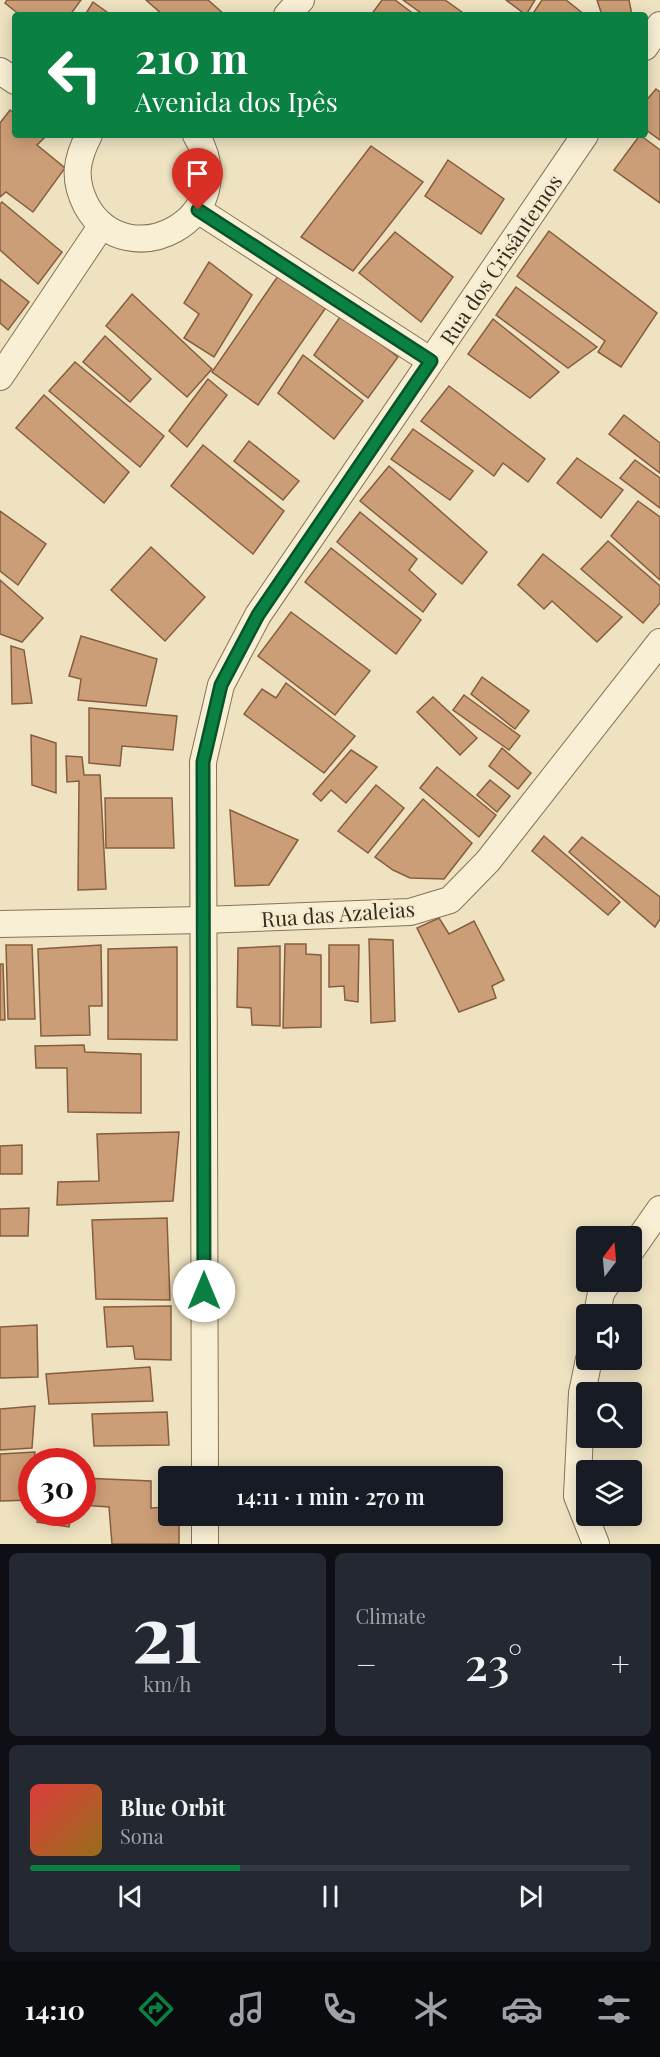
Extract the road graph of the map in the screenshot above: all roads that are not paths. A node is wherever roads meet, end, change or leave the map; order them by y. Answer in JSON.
{"nodes":[{"id":1,"x":301,"y":0,"type":"edge"},
{"id":2,"x":290,"y":12,"type":"edge"},
{"id":3,"x":660,"y":25,"type":"edge"},
{"id":4,"x":648,"y":43,"type":"edge"},
{"id":5,"x":88,"y":138,"type":"edge"},
{"id":6,"x":198,"y":138,"type":"edge"},
{"id":7,"x":583,"y":138,"type":"edge"},
{"id":8,"x":198,"y":210,"type":"junction"},
{"id":9,"x":102,"y":225,"type":"junction"},
{"id":10,"x":431,"y":361,"type":"junction"},
{"id":11,"x":0,"y":377,"type":"edge"},
{"id":12,"x":660,"y":642,"type":"edge"},
{"id":13,"x":203,"y":920,"type":"junction"},
{"id":14,"x":0,"y":924,"type":"edge"},
{"id":15,"x":660,"y":1209,"type":"edge"},
{"id":16,"x":642,"y":1235,"type":"edge"},
{"id":17,"x":587,"y":1370,"type":"edge"},
{"id":18,"x":205,"y":1466,"type":"edge"},
{"id":19,"x":205,"y":1526,"type":"edge"},
{"id":20,"x":205,"y":1544,"type":"edge"},
{"id":21,"x":596,"y":1544,"type":"edge"}],
"edges":[{"from":1,"to":2,"type":"street"},
{"from":3,"to":4,"type":"street"},
{"from":5,"to":9,"type":"street"},
{"from":6,"to":8,"type":"street"},
{"from":7,"to":10,"type":"street","name":"Rua dos Crisântemos"},
{"from":8,"to":9,"type":"street"},
{"from":8,"to":10,"type":"street"},
{"from":9,"to":11,"type":"street"},
{"from":10,"to":13,"type":"street","name":"Rua dos Crisântemos"},
{"from":12,"to":13,"type":"street","name":"Rua das Azaleias"},
{"from":13,"to":14,"type":"street","name":"Rua das Azaleias"},
{"from":13,"to":18,"type":"street","name":"Rua dos Crisântemos"},
{"from":15,"to":16,"type":"street"},
{"from":17,"to":21,"type":"street"},
{"from":19,"to":20,"type":"street"}]}
